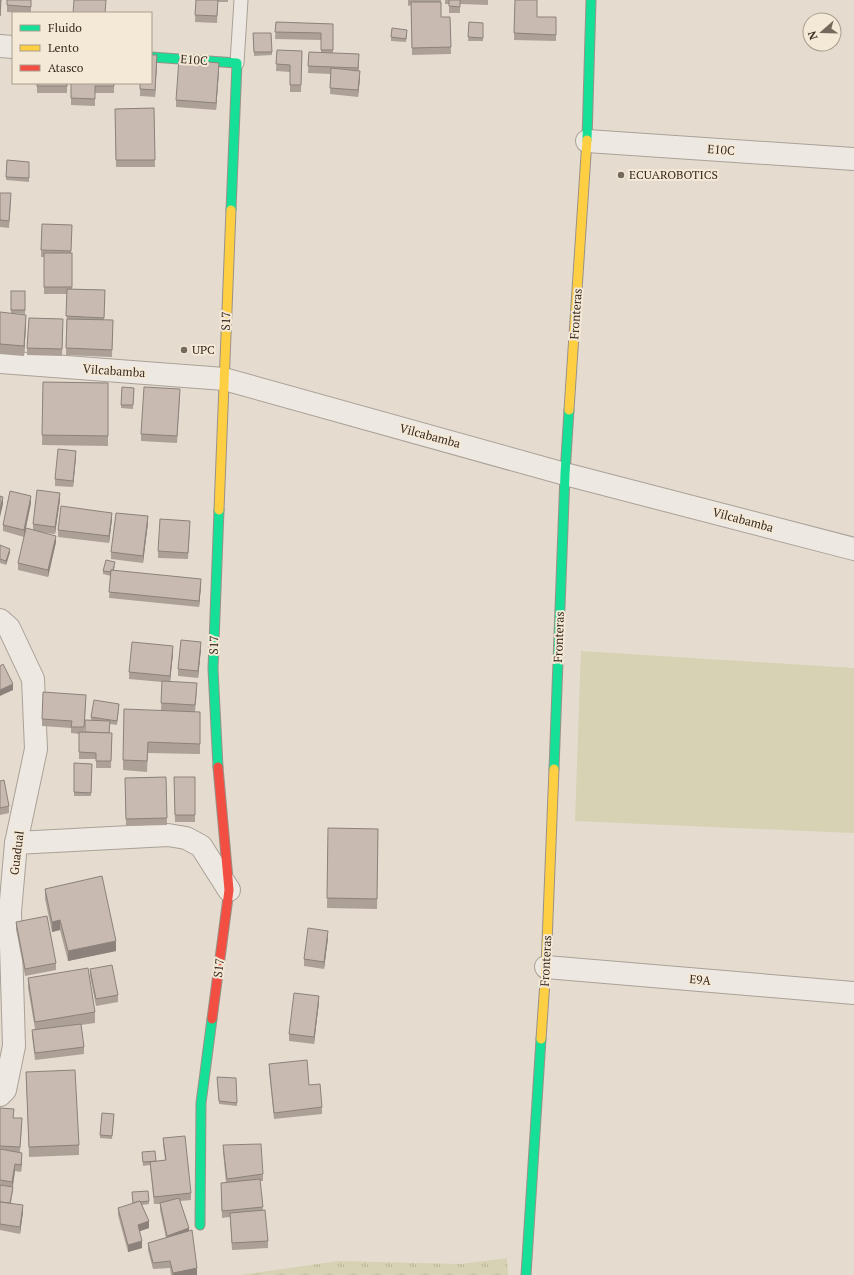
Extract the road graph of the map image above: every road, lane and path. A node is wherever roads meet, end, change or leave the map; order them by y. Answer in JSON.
{"nodes":[{"id":1,"x":241,"y":0,"type":"edge"},
{"id":2,"x":592,"y":0,"type":"edge"},
{"id":3,"x":0,"y":46,"type":"edge"},
{"id":4,"x":12,"y":47,"type":"edge"},
{"id":5,"x":152,"y":57,"type":"edge"},
{"id":6,"x":238,"y":63,"type":"junction"},
{"id":7,"x":587,"y":141,"type":"junction"},
{"id":8,"x":854,"y":159,"type":"edge"},
{"id":9,"x":0,"y":362,"type":"edge"},
{"id":10,"x":224,"y":379,"type":"junction"},
{"id":11,"x":565,"y":474,"type":"junction"},
{"id":12,"x":854,"y":549,"type":"edge"},
{"id":13,"x":0,"y":620,"type":"edge"},
{"id":14,"x":16,"y":843,"type":"junction"},
{"id":15,"x":229,"y":890,"type":"junction"},
{"id":16,"x":546,"y":967,"type":"junction"},
{"id":17,"x":854,"y":993,"type":"edge"},
{"id":18,"x":0,"y":1094,"type":"edge"},
{"id":19,"x":200,"y":1225,"type":"dead end"},
{"id":20,"x":526,"y":1275,"type":"edge"}],
"edges":[{"from":1,"to":6,"type":"lane"},
{"from":2,"to":7,"type":"street","name":"Fronteras"},
{"from":3,"to":4,"type":"street"},
{"from":5,"to":6,"type":"street","name":"E10C"},
{"from":6,"to":10,"type":"street","name":"S17"},
{"from":7,"to":8,"type":"street","name":"E10C"},
{"from":7,"to":11,"type":"street","name":"Fronteras"},
{"from":9,"to":10,"type":"street","name":"Vilcabamba"},
{"from":10,"to":11,"type":"street","name":"Vilcabamba"},
{"from":10,"to":15,"type":"street","name":"S17"},
{"from":11,"to":12,"type":"street","name":"Vilcabamba"},
{"from":11,"to":16,"type":"street","name":"Fronteras"},
{"from":13,"to":14,"type":"street","name":"Guadual"},
{"from":14,"to":15,"type":"street"},
{"from":14,"to":18,"type":"street","name":"Guadual"},
{"from":15,"to":19,"type":"street","name":"S17"},
{"from":16,"to":17,"type":"street","name":"E9A"},
{"from":16,"to":20,"type":"street","name":"Fronteras"}]}
